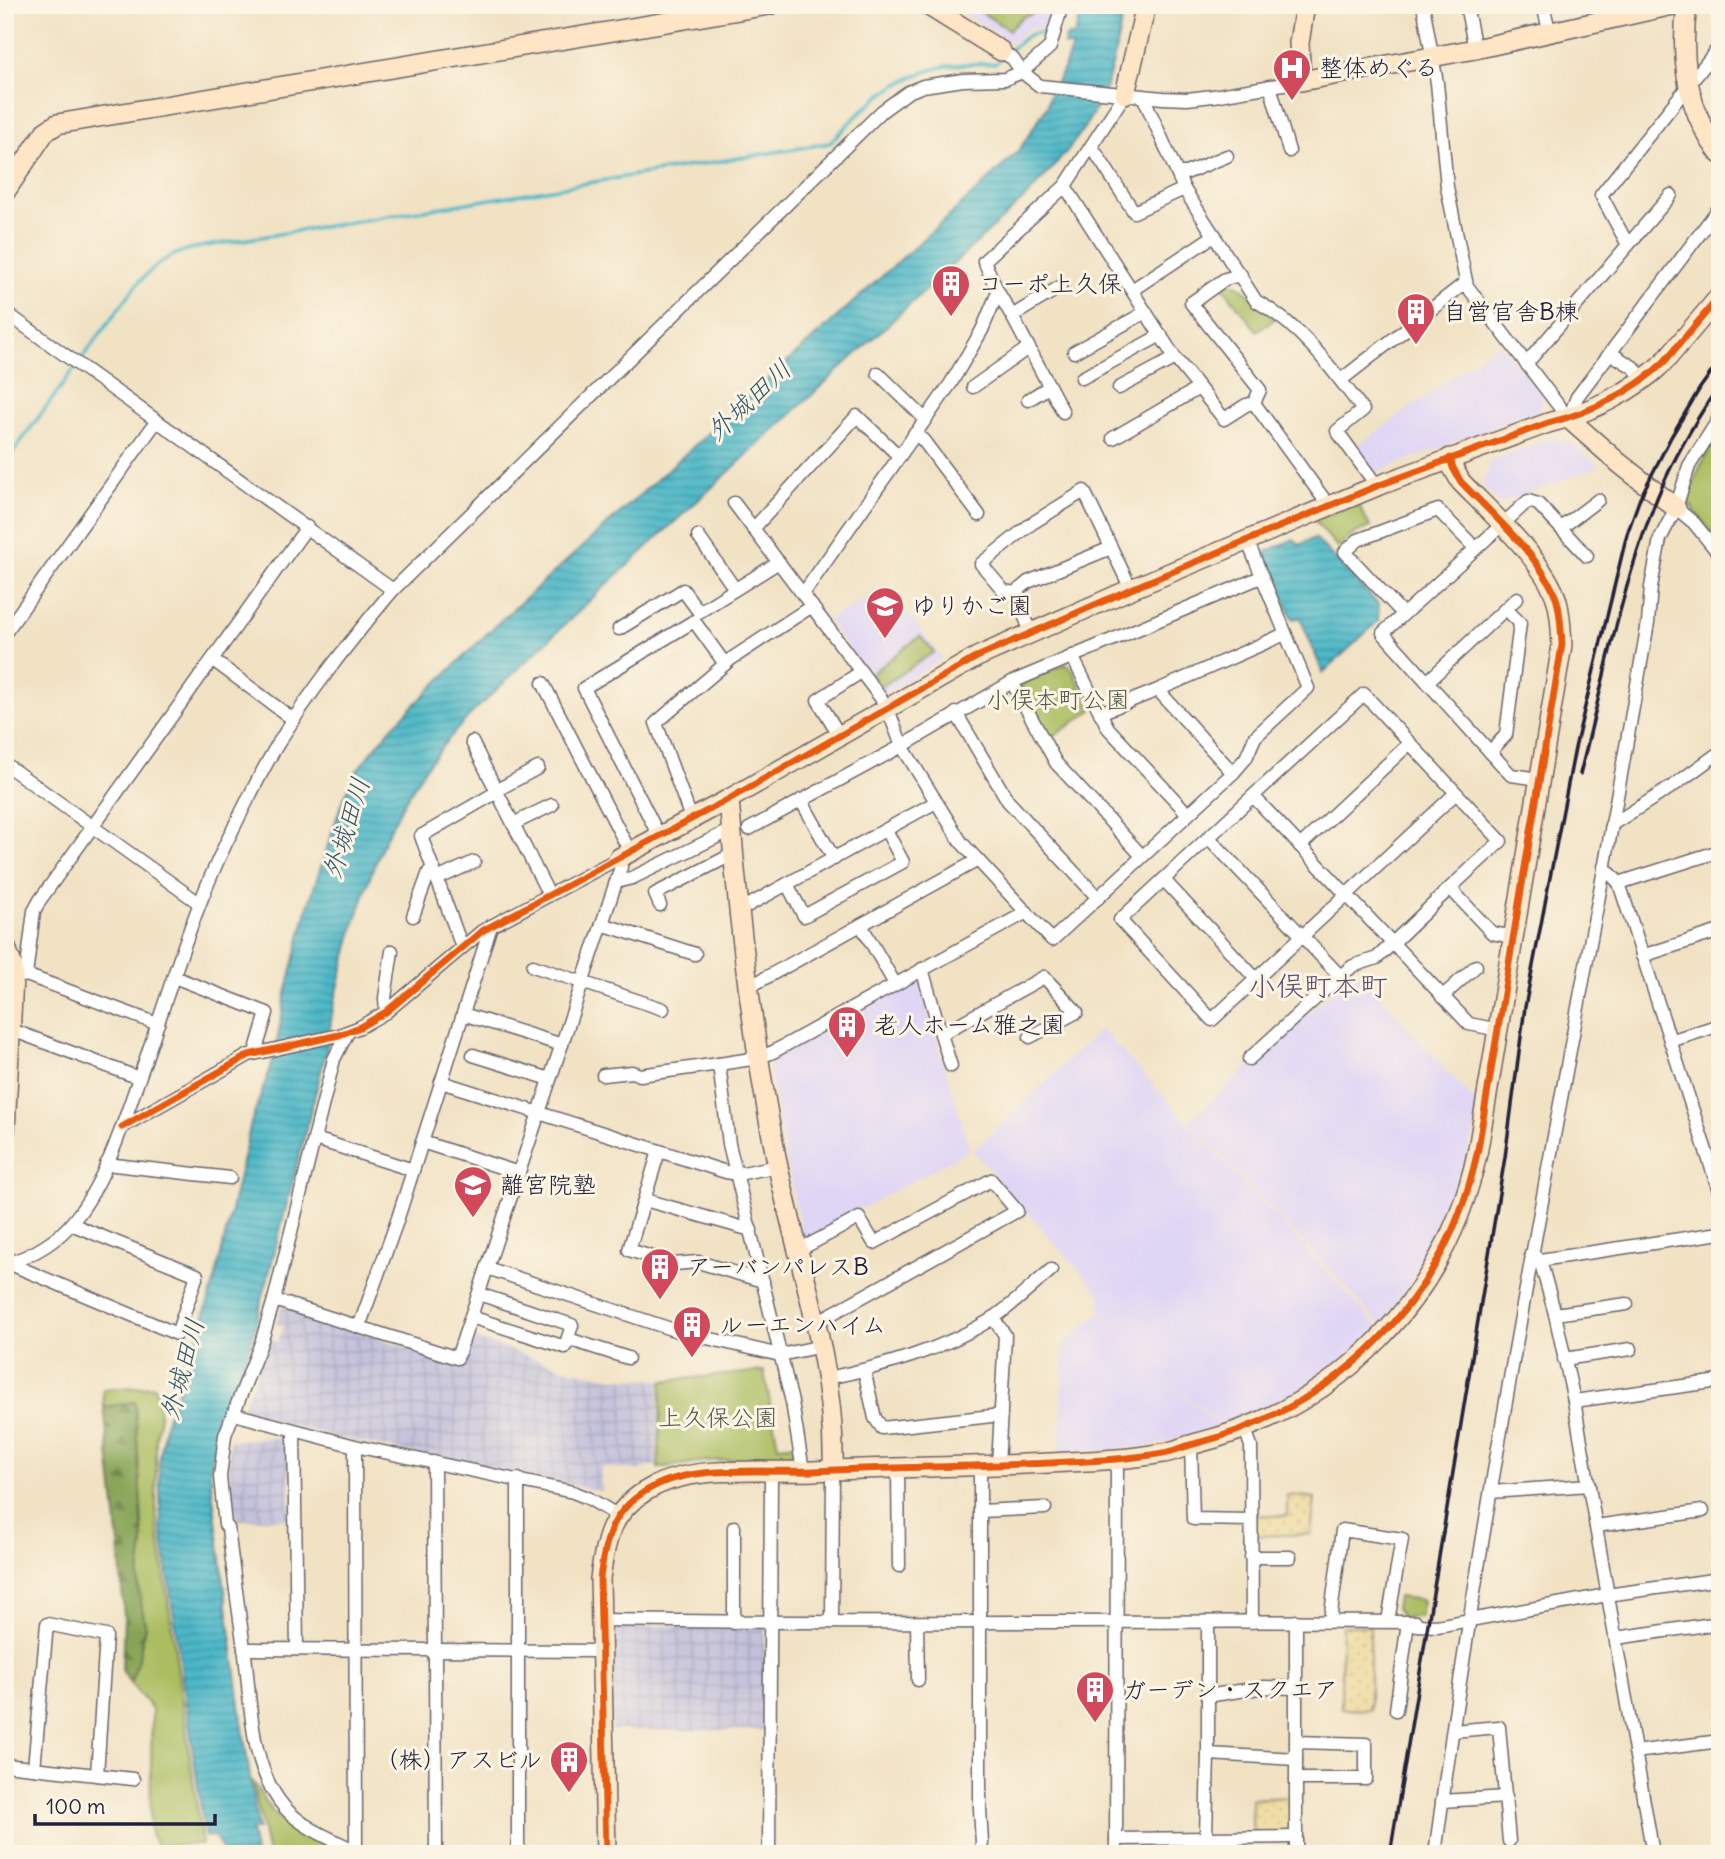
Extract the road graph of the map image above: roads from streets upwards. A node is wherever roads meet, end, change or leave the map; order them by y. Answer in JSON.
{"nodes":[{"id":1,"x":769,"y":5,"type":"edge"},
{"id":2,"x":927,"y":5,"type":"edge"},
{"id":3,"x":1062,"y":5,"type":"edge"},
{"id":4,"x":1146,"y":5,"type":"edge"},
{"id":5,"x":1304,"y":5,"type":"edge"},
{"id":6,"x":1423,"y":5,"type":"edge"},
{"id":7,"x":1466,"y":5,"type":"edge"},
{"id":8,"x":1543,"y":5,"type":"edge"},
{"id":9,"x":1673,"y":5,"type":"edge"},
{"id":10,"x":1687,"y":5,"type":"edge"},
{"id":11,"x":1550,"y":34,"type":"junction"},
{"id":12,"x":1720,"y":46,"type":"edge"},
{"id":13,"x":1475,"y":50,"type":"junction"},
{"id":14,"x":1006,"y":54,"type":"joint"},
{"id":15,"x":1434,"y":58,"type":"junction"},
{"id":16,"x":1022,"y":72,"type":"junction"},
{"id":17,"x":1301,"y":81,"type":"junction"},
{"id":18,"x":1269,"y":86,"type":"junction"},
{"id":19,"x":1688,"y":87,"type":"junction"},
{"id":20,"x":1128,"y":95,"type":"junction"},
{"id":21,"x":1092,"y":147,"type":"junction"},
{"id":22,"x":1289,"y":151,"type":"dead end"},
{"id":23,"x":1720,"y":154,"type":"edge"},
{"id":24,"x":1227,"y":156,"type":"dead end"},
{"id":25,"x":1177,"y":173,"type":"junction"},
{"id":26,"x":1065,"y":186,"type":"junction"},
{"id":27,"x":1184,"y":189,"type":"junction"},
{"id":28,"x":5,"y":192,"type":"edge"},
{"id":29,"x":1671,"y":195,"type":"dead end"},
{"id":30,"x":1720,"y":207,"type":"edge"},
{"id":31,"x":1215,"y":236,"type":"junction"},
{"id":32,"x":1628,"y":245,"type":"junction"},
{"id":33,"x":1241,"y":275,"type":"junction"},
{"id":34,"x":1467,"y":286,"type":"junction"},
{"id":35,"x":1060,"y":287,"type":"dead end"},
{"id":36,"x":1132,"y":290,"type":"junction"},
{"id":37,"x":998,"y":292,"type":"junction"},
{"id":38,"x":1720,"y":296,"type":"edge"},
{"id":39,"x":5,"y":312,"type":"edge"},
{"id":40,"x":1146,"y":312,"type":"junction"},
{"id":41,"x":1012,"y":316,"type":"junction"},
{"id":42,"x":1161,"y":335,"type":"junction"},
{"id":43,"x":1028,"y":348,"type":"junction"},
{"id":44,"x":1074,"y":352,"type":"dead end"},
{"id":45,"x":1610,"y":353,"type":"junction"},
{"id":46,"x":1175,"y":358,"type":"junction"},
{"id":47,"x":1526,"y":364,"type":"junction"},
{"id":48,"x":878,"y":373,"type":"dead end"},
{"id":49,"x":1082,"y":378,"type":"dead end"},
{"id":50,"x":1644,"y":379,"type":"junction"},
{"id":51,"x":1340,"y":380,"type":"junction"},
{"id":52,"x":973,"y":387,"type":"dead end"},
{"id":53,"x":1049,"y":387,"type":"junction"},
{"id":54,"x":1119,"y":388,"type":"dead end"},
{"id":55,"x":1199,"y":388,"type":"junction"},
{"id":56,"x":1028,"y":400,"type":"dead end"},
{"id":57,"x":1254,"y":403,"type":"junction"},
{"id":58,"x":1063,"y":412,"type":"dead end"},
{"id":59,"x":1720,"y":417,"type":"edge"},
{"id":60,"x":1568,"y":418,"type":"junction"},
{"id":61,"x":925,"y":419,"type":"junction"},
{"id":62,"x":156,"y":422,"type":"junction"},
{"id":63,"x":914,"y":434,"type":"junction"},
{"id":64,"x":1113,"y":438,"type":"dead end"},
{"id":65,"x":899,"y":456,"type":"junction"},
{"id":66,"x":1450,"y":458,"type":"junction"},
{"id":67,"x":1377,"y":486,"type":"junction"},
{"id":68,"x":1598,"y":500,"type":"dead end"},
{"id":69,"x":734,"y":503,"type":"dead end"},
{"id":70,"x":1329,"y":506,"type":"junction"},
{"id":71,"x":1676,"y":508,"type":"junction"},
{"id":72,"x":979,"y":515,"type":"dead end"},
{"id":73,"x":1501,"y":524,"type":"junction"},
{"id":74,"x":307,"y":527,"type":"junction"},
{"id":75,"x":1561,"y":528,"type":"junction"},
{"id":76,"x":753,"y":529,"type":"junction"},
{"id":77,"x":698,"y":536,"type":"dead end"},
{"id":78,"x":1247,"y":540,"type":"junction"},
{"id":79,"x":1111,"y":548,"type":"junction"},
{"id":80,"x":1475,"y":548,"type":"junction"},
{"id":81,"x":1720,"y":555,"type":"edge"},
{"id":82,"x":1587,"y":556,"type":"dead end"},
{"id":83,"x":779,"y":562,"type":"junction"},
{"id":84,"x":1261,"y":576,"type":"junction"},
{"id":85,"x":735,"y":589,"type":"junction"},
{"id":86,"x":1131,"y":589,"type":"junction"},
{"id":87,"x":393,"y":590,"type":"junction"},
{"id":88,"x":1015,"y":593,"type":"junction"},
{"id":89,"x":803,"y":594,"type":"junction"},
{"id":90,"x":1517,"y":598,"type":"dead end"},
{"id":91,"x":812,"y":606,"type":"junction"},
{"id":92,"x":1506,"y":609,"type":"junction"},
{"id":93,"x":1403,"y":614,"type":"junction"},
{"id":94,"x":619,"y":629,"type":"dead end"},
{"id":95,"x":1031,"y":632,"type":"junction"},
{"id":96,"x":5,"y":633,"type":"edge"},
{"id":97,"x":1285,"y":634,"type":"junction"},
{"id":98,"x":1072,"y":656,"type":"junction"},
{"id":99,"x":214,"y":660,"type":"junction"},
{"id":100,"x":725,"y":664,"type":"junction"},
{"id":101,"x":861,"y":672,"type":"junction"},
{"id":102,"x":1012,"y":682,"type":"junction"},
{"id":103,"x":1427,"y":682,"type":"junction"},
{"id":104,"x":543,"y":683,"type":"dead end"},
{"id":105,"x":1158,"y":690,"type":"junction"},
{"id":106,"x":887,"y":707,"type":"junction"},
{"id":107,"x":956,"y":713,"type":"junction"},
{"id":108,"x":1100,"y":713,"type":"junction"},
{"id":109,"x":294,"y":720,"type":"junction"},
{"id":110,"x":835,"y":728,"type":"dead end"},
{"id":111,"x":472,"y":742,"type":"dead end"},
{"id":112,"x":1410,"y":743,"type":"junction"},
{"id":113,"x":902,"y":746,"type":"junction"},
{"id":114,"x":1490,"y":752,"type":"junction"},
{"id":115,"x":1720,"y":752,"type":"edge"},
{"id":116,"x":5,"y":764,"type":"edge"},
{"id":117,"x":538,"y":768,"type":"dead end"},
{"id":118,"x":1233,"y":773,"type":"junction"},
{"id":119,"x":1540,"y":779,"type":"junction"},
{"id":120,"x":497,"y":791,"type":"junction"},
{"id":121,"x":1456,"y":793,"type":"junction"},
{"id":122,"x":1253,"y":796,"type":"junction"},
{"id":123,"x":729,"y":799,"type":"junction"},
{"id":124,"x":801,"y":800,"type":"junction"},
{"id":125,"x":936,"y":802,"type":"junction"},
{"id":126,"x":552,"y":805,"type":"dead end"},
{"id":127,"x":1188,"y":814,"type":"junction"},
{"id":128,"x":691,"y":818,"type":"junction"},
{"id":129,"x":513,"y":824,"type":"junction"},
{"id":130,"x":1611,"y":825,"type":"junction"},
{"id":131,"x":92,"y":828,"type":"junction"},
{"id":132,"x":740,"y":829,"type":"junction"},
{"id":133,"x":886,"y":830,"type":"junction"},
{"id":134,"x":659,"y":836,"type":"junction"},
{"id":135,"x":1209,"y":838,"type":"junction"},
{"id":136,"x":1300,"y":846,"type":"junction"},
{"id":137,"x":733,"y":854,"type":"junction"},
{"id":138,"x":624,"y":855,"type":"junction"},
{"id":139,"x":1719,"y":855,"type":"edge"},
{"id":140,"x":1142,"y":856,"type":"junction"},
{"id":141,"x":834,"y":859,"type":"junction"},
{"id":142,"x":978,"y":860,"type":"junction"},
{"id":143,"x":474,"y":862,"type":"dead end"},
{"id":144,"x":1604,"y":867,"type":"junction"},
{"id":145,"x":435,"y":874,"type":"junction"},
{"id":146,"x":1164,"y":880,"type":"junction"},
{"id":147,"x":616,"y":882,"type":"junction"},
{"id":148,"x":1619,"y":883,"type":"junction"},
{"id":149,"x":787,"y":884,"type":"junction"},
{"id":150,"x":1450,"y":888,"type":"junction"},
{"id":151,"x":549,"y":895,"type":"junction"},
{"id":152,"x":1347,"y":895,"type":"junction"},
{"id":153,"x":1098,"y":898,"type":"junction"},
{"id":154,"x":199,"y":903,"type":"junction"},
{"id":155,"x":660,"y":905,"type":"dead end"},
{"id":156,"x":738,"y":911,"type":"junction"},
{"id":157,"x":1027,"y":912,"type":"junction"},
{"id":158,"x":413,"y":916,"type":"dead end"},
{"id":159,"x":602,"y":923,"type":"junction"},
{"id":160,"x":861,"y":925,"type":"junction"},
{"id":161,"x":491,"y":926,"type":"junction"},
{"id":162,"x":1720,"y":931,"type":"edge"},
{"id":163,"x":1302,"y":936,"type":"junction"},
{"id":164,"x":1514,"y":937,"type":"junction"},
{"id":165,"x":1392,"y":944,"type":"junction"},
{"id":166,"x":5,"y":945,"type":"edge"},
{"id":167,"x":462,"y":947,"type":"junction"},
{"id":168,"x":392,"y":951,"type":"dead end"},
{"id":169,"x":695,"y":954,"type":"dead end"},
{"id":170,"x":1642,"y":956,"type":"junction"},
{"id":171,"x":1476,"y":966,"type":"dead end"},
{"id":172,"x":533,"y":967,"type":"dead end"},
{"id":173,"x":922,"y":969,"type":"junction"},
{"id":174,"x":20,"y":976,"type":"junction"},
{"id":175,"x":1340,"y":976,"type":"junction"},
{"id":176,"x":174,"y":977,"type":"junction"},
{"id":177,"x":1256,"y":979,"type":"junction"},
{"id":178,"x":583,"y":983,"type":"junction"},
{"id":179,"x":895,"y":984,"type":"junction"},
{"id":180,"x":749,"y":987,"type":"junction"},
{"id":181,"x":1443,"y":997,"type":"junction"},
{"id":182,"x":663,"y":1009,"type":"dead end"},
{"id":183,"x":386,"y":1012,"type":"junction"},
{"id":184,"x":463,"y":1014,"type":"junction"},
{"id":185,"x":158,"y":1024,"type":"junction"},
{"id":186,"x":1720,"y":1025,"type":"edge"},
{"id":187,"x":12,"y":1030,"type":"junction"},
{"id":188,"x":1499,"y":1030,"type":"junction"},
{"id":189,"x":343,"y":1034,"type":"junction"},
{"id":190,"x":942,"y":1034,"type":"junction"},
{"id":191,"x":1030,"y":1037,"type":"dead end"},
{"id":192,"x":1670,"y":1041,"type":"junction"},
{"id":193,"x":562,"y":1045,"type":"junction"},
{"id":194,"x":258,"y":1052,"type":"junction"},
{"id":195,"x":473,"y":1055,"type":"dead end"},
{"id":196,"x":758,"y":1059,"type":"junction"},
{"id":197,"x":1249,"y":1059,"type":"dead end"},
{"id":198,"x":719,"y":1064,"type":"junction"},
{"id":199,"x":951,"y":1066,"type":"dead end"},
{"id":200,"x":603,"y":1075,"type":"dead end"},
{"id":201,"x":139,"y":1078,"type":"junction"},
{"id":202,"x":550,"y":1079,"type":"junction"},
{"id":203,"x":441,"y":1082,"type":"junction"},
{"id":204,"x":539,"y":1114,"type":"junction"},
{"id":205,"x":122,"y":1127,"type":"junction"},
{"id":206,"x":5,"y":1130,"type":"edge"},
{"id":207,"x":315,"y":1139,"type":"junction"},
{"id":208,"x":422,"y":1142,"type":"junction"},
{"id":209,"x":659,"y":1151,"type":"junction"},
{"id":210,"x":106,"y":1164,"type":"junction"},
{"id":211,"x":778,"y":1166,"type":"junction"},
{"id":212,"x":414,"y":1170,"type":"junction"},
{"id":213,"x":519,"y":1173,"type":"junction"},
{"id":214,"x":738,"y":1174,"type":"junction"},
{"id":215,"x":230,"y":1178,"type":"dead end"},
{"id":216,"x":1720,"y":1194,"type":"edge"},
{"id":217,"x":645,"y":1200,"type":"junction"},
{"id":218,"x":71,"y":1224,"type":"junction"},
{"id":219,"x":751,"y":1230,"type":"junction"},
{"id":220,"x":1720,"y":1233,"type":"edge"},
{"id":221,"x":799,"y":1250,"type":"junction"},
{"id":222,"x":1536,"y":1257,"type":"junction"},
{"id":223,"x":7,"y":1264,"type":"edge"},
{"id":224,"x":487,"y":1268,"type":"junction"},
{"id":225,"x":1051,"y":1270,"type":"dead end"},
{"id":226,"x":763,"y":1281,"type":"junction"},
{"id":227,"x":479,"y":1294,"type":"junction"},
{"id":228,"x":274,"y":1300,"type":"junction"},
{"id":229,"x":1627,"y":1304,"type":"dead end"},
{"id":230,"x":1555,"y":1314,"type":"junction"},
{"id":231,"x":471,"y":1317,"type":"junction"},
{"id":232,"x":993,"y":1318,"type":"junction"},
{"id":233,"x":817,"y":1322,"type":"junction"},
{"id":234,"x":359,"y":1327,"type":"junction"},
{"id":235,"x":568,"y":1339,"type":"junction"},
{"id":236,"x":822,"y":1346,"type":"junction"},
{"id":237,"x":1631,"y":1349,"type":"dead end"},
{"id":238,"x":780,"y":1355,"type":"junction"},
{"id":239,"x":628,"y":1358,"type":"dead end"},
{"id":240,"x":1564,"y":1359,"type":"junction"},
{"id":241,"x":864,"y":1370,"type":"junction"},
{"id":242,"x":828,"y":1378,"type":"junction"},
{"id":243,"x":1720,"y":1381,"type":"edge"},
{"id":244,"x":1574,"y":1401,"type":"junction"},
{"id":245,"x":234,"y":1414,"type":"junction"},
{"id":246,"x":1001,"y":1415,"type":"junction"},
{"id":247,"x":1245,"y":1429,"type":"junction"},
{"id":248,"x":294,"y":1431,"type":"junction"},
{"id":249,"x":1191,"y":1444,"type":"junction"},
{"id":250,"x":355,"y":1446,"type":"junction"},
{"id":251,"x":1117,"y":1459,"type":"junction"},
{"id":252,"x":434,"y":1462,"type":"junction"},
{"id":253,"x":989,"y":1466,"type":"junction"},
{"id":254,"x":898,"y":1469,"type":"junction"},
{"id":255,"x":833,"y":1470,"type":"junction"},
{"id":256,"x":803,"y":1471,"type":"junction"},
{"id":257,"x":771,"y":1472,"type":"junction"},
{"id":258,"x":518,"y":1479,"type":"junction"},
{"id":259,"x":1589,"y":1485,"type":"junction"},
{"id":260,"x":1491,"y":1492,"type":"junction"},
{"id":261,"x":1045,"y":1508,"type":"dead end"},
{"id":262,"x":980,"y":1511,"type":"junction"},
{"id":263,"x":1703,"y":1511,"type":"dead end"},
{"id":264,"x":617,"y":1515,"type":"junction"},
{"id":265,"x":1251,"y":1520,"type":"junction"},
{"id":266,"x":1596,"y":1526,"type":"junction"},
{"id":267,"x":734,"y":1527,"type":"dead end"},
{"id":268,"x":1251,"y":1557,"type":"junction"},
{"id":269,"x":1290,"y":1557,"type":"dead end"},
{"id":270,"x":899,"y":1566,"type":"dead end"},
{"id":271,"x":1720,"y":1579,"type":"edge"},
{"id":272,"x":1607,"y":1595,"type":"junction"},
{"id":273,"x":600,"y":1620,"type":"junction"},
{"id":274,"x":1296,"y":1621,"type":"junction"},
{"id":275,"x":1330,"y":1621,"type":"junction"},
{"id":276,"x":1388,"y":1621,"type":"junction"},
{"id":277,"x":1469,"y":1621,"type":"junction"},
{"id":278,"x":769,"y":1622,"type":"junction"},
{"id":279,"x":832,"y":1622,"type":"junction"},
{"id":280,"x":1208,"y":1622,"type":"junction"},
{"id":281,"x":1252,"y":1622,"type":"junction"},
{"id":282,"x":1408,"y":1622,"type":"junction"},
{"id":283,"x":734,"y":1623,"type":"junction"},
{"id":284,"x":917,"y":1623,"type":"junction"},
{"id":285,"x":980,"y":1623,"type":"junction"},
{"id":286,"x":1116,"y":1623,"type":"junction"},
{"id":287,"x":1720,"y":1623,"type":"edge"},
{"id":288,"x":1616,"y":1638,"type":"junction"},
{"id":289,"x":244,"y":1649,"type":"junction"},
{"id":290,"x":297,"y":1649,"type":"junction"},
{"id":291,"x":355,"y":1650,"type":"junction"},
{"id":292,"x":435,"y":1651,"type":"junction"},
{"id":293,"x":518,"y":1651,"type":"junction"},
{"id":294,"x":601,"y":1651,"type":"junction"},
{"id":295,"x":918,"y":1680,"type":"dead end"},
{"id":296,"x":1295,"y":1688,"type":"junction"},
{"id":297,"x":1208,"y":1696,"type":"junction"},
{"id":298,"x":1396,"y":1710,"type":"dead end"},
{"id":299,"x":1453,"y":1731,"type":"junction"},
{"id":300,"x":1720,"y":1741,"type":"edge"},
{"id":301,"x":1296,"y":1742,"type":"junction"},
{"id":302,"x":1635,"y":1752,"type":"junction"},
{"id":303,"x":1208,"y":1754,"type":"junction"},
{"id":304,"x":1296,"y":1759,"type":"junction"},
{"id":305,"x":5,"y":1765,"type":"edge"},
{"id":306,"x":34,"y":1768,"type":"junction"},
{"id":307,"x":97,"y":1775,"type":"junction"},
{"id":308,"x":133,"y":1779,"type":"dead end"},
{"id":309,"x":1296,"y":1779,"type":"junction"},
{"id":310,"x":1506,"y":1797,"type":"junction"},
{"id":311,"x":1442,"y":1801,"type":"junction"},
{"id":312,"x":1206,"y":1838,"type":"junction"},
{"id":313,"x":1296,"y":1838,"type":"junction"},
{"id":314,"x":1509,"y":1841,"type":"dead end"},
{"id":315,"x":1116,"y":1846,"type":"edge"},
{"id":316,"x":359,"y":1852,"type":"edge"},
{"id":317,"x":436,"y":1854,"type":"edge"},
{"id":318,"x":518,"y":1854,"type":"edge"},
{"id":319,"x":606,"y":1854,"type":"edge"},
{"id":320,"x":769,"y":1854,"type":"edge"},
{"id":321,"x":979,"y":1854,"type":"edge"},
{"id":322,"x":1296,"y":1854,"type":"edge"},
{"id":323,"x":1435,"y":1854,"type":"edge"},
{"id":324,"x":1653,"y":1854,"type":"edge"}],
"edges":[{"from":1,"to":28,"type":"street"},
{"from":2,"to":14,"type":"street"},
{"from":3,"to":16,"type":"street"},
{"from":4,"to":20,"type":"street"},
{"from":5,"to":17,"type":"street"},
{"from":6,"to":15,"type":"street"},
{"from":7,"to":13,"type":"street"},
{"from":8,"to":11,"type":"street"},
{"from":9,"to":11,"type":"street"},
{"from":10,"to":19,"type":"street"},
{"from":11,"to":13,"type":"street"},
{"from":12,"to":19,"type":"street"},
{"from":13,"to":15,"type":"street"},
{"from":14,"to":16,"type":"street"},
{"from":15,"to":17,"type":"street"},
{"from":15,"to":34,"type":"street"},
{"from":16,"to":20,"type":"street"},
{"from":16,"to":87,"type":"street"},
{"from":17,"to":18,"type":"street"},
{"from":18,"to":20,"type":"street"},
{"from":18,"to":22,"type":"street"},
{"from":19,"to":23,"type":"street"},
{"from":19,"to":32,"type":"street"},
{"from":20,"to":21,"type":"street"},
{"from":20,"to":25,"type":"street"},
{"from":21,"to":26,"type":"street"},
{"from":21,"to":27,"type":"street"},
{"from":24,"to":25,"type":"street"},
{"from":25,"to":27,"type":"street"},
{"from":26,"to":36,"type":"street"},
{"from":26,"to":37,"type":"street"},
{"from":27,"to":31,"type":"street"},
{"from":29,"to":32,"type":"street"},
{"from":30,"to":45,"type":"street"},
{"from":31,"to":33,"type":"street"},
{"from":31,"to":36,"type":"street"},
{"from":32,"to":47,"type":"street"},
{"from":33,"to":51,"type":"street"},
{"from":33,"to":57,"type":"street"},
{"from":34,"to":47,"type":"street"},
{"from":34,"to":51,"type":"street"},
{"from":35,"to":41,"type":"street"},
{"from":36,"to":40,"type":"street"},
{"from":37,"to":41,"type":"street"},
{"from":37,"to":61,"type":"street"},
{"from":38,"to":50,"type":"street"},
{"from":39,"to":62,"type":"street"},
{"from":40,"to":42,"type":"street"},
{"from":40,"to":44,"type":"street"},
{"from":41,"to":43,"type":"street"},
{"from":42,"to":46,"type":"street"},
{"from":42,"to":49,"type":"street"},
{"from":43,"to":52,"type":"street"},
{"from":43,"to":53,"type":"street"},
{"from":45,"to":50,"type":"street"},
{"from":45,"to":60,"type":"street"},
{"from":46,"to":54,"type":"street"},
{"from":46,"to":55,"type":"street"},
{"from":47,"to":60,"type":"street"},
{"from":48,"to":61,"type":"street"},
{"from":50,"to":60,"type":"street"},
{"from":51,"to":67,"type":"street"},
{"from":53,"to":56,"type":"street"},
{"from":53,"to":58,"type":"street"},
{"from":55,"to":57,"type":"street"},
{"from":55,"to":64,"type":"street"},
{"from":57,"to":70,"type":"street"},
{"from":59,"to":71,"type":"street"},
{"from":60,"to":66,"type":"street"},
{"from":60,"to":71,"type":"street"},
{"from":61,"to":63,"type":"street"},
{"from":62,"to":74,"type":"street"},
{"from":62,"to":96,"type":"street"},
{"from":63,"to":65,"type":"street"},
{"from":63,"to":72,"type":"street"},
{"from":65,"to":76,"type":"street"},
{"from":65,"to":89,"type":"street"},
{"from":66,"to":67,"type":"street"},
{"from":66,"to":73,"type":"street"},
{"from":67,"to":70,"type":"street"},
{"from":68,"to":75,"type":"street"},
{"from":69,"to":76,"type":"street"},
{"from":70,"to":78,"type":"street"},
{"from":71,"to":81,"type":"street"},
{"from":71,"to":130,"type":"street"},
{"from":73,"to":75,"type":"street"},
{"from":73,"to":80,"type":"street"},
{"from":73,"to":119,"type":"street"},
{"from":74,"to":87,"type":"street"},
{"from":74,"to":99,"type":"street"},
{"from":75,"to":82,"type":"street"},
{"from":76,"to":83,"type":"street"},
{"from":77,"to":85,"type":"street"},
{"from":78,"to":84,"type":"street"},
{"from":78,"to":86,"type":"street"},
{"from":79,"to":86,"type":"street"},
{"from":79,"to":88,"type":"street"},
{"from":79,"to":88,"type":"street"},
{"from":80,"to":93,"type":"street"},
{"from":80,"to":93,"type":"street"},
{"from":83,"to":85,"type":"street"},
{"from":83,"to":89,"type":"street"},
{"from":84,"to":97,"type":"street"},
{"from":84,"to":98,"type":"street"},
{"from":85,"to":94,"type":"street"},
{"from":86,"to":95,"type":"street"},
{"from":87,"to":109,"type":"street"},
{"from":88,"to":95,"type":"street"},
{"from":89,"to":91,"type":"street"},
{"from":90,"to":92,"type":"street"},
{"from":91,"to":100,"type":"street"},
{"from":91,"to":101,"type":"street"},
{"from":92,"to":103,"type":"street"},
{"from":92,"to":114,"type":"street"},
{"from":93,"to":103,"type":"street"},
{"from":95,"to":106,"type":"street"},
{"from":97,"to":105,"type":"street"},
{"from":97,"to":118,"type":"street"},
{"from":98,"to":102,"type":"street"},
{"from":98,"to":108,"type":"street"},
{"from":99,"to":109,"type":"street"},
{"from":99,"to":131,"type":"street"},
{"from":100,"to":128,"type":"street"},
{"from":100,"to":134,"type":"street"},
{"from":101,"to":106,"type":"street"},
{"from":101,"to":110,"type":"street"},
{"from":102,"to":107,"type":"street"},
{"from":102,"to":140,"type":"street"},
{"from":103,"to":114,"type":"street"},
{"from":104,"to":138,"type":"street"},
{"from":105,"to":108,"type":"street"},
{"from":105,"to":118,"type":"street"},
{"from":106,"to":113,"type":"street"},
{"from":106,"to":123,"type":"street"},
{"from":107,"to":113,"type":"street"},
{"from":107,"to":153,"type":"street"},
{"from":108,"to":127,"type":"street"},
{"from":109,"to":154,"type":"street"},
{"from":111,"to":120,"type":"street"},
{"from":112,"to":121,"type":"street"},
{"from":112,"to":122,"type":"street"},
{"from":112,"to":136,"type":"street"},
{"from":113,"to":124,"type":"street"},
{"from":113,"to":125,"type":"street"},
{"from":114,"to":119,"type":"street"},
{"from":115,"to":130,"type":"street"},
{"from":116,"to":131,"type":"street"},
{"from":117,"to":120,"type":"street"},
{"from":118,"to":127,"type":"street"},
{"from":119,"to":164,"type":"street"},
{"from":120,"to":129,"type":"street"},
{"from":120,"to":145,"type":"street"},
{"from":121,"to":150,"type":"street"},
{"from":121,"to":152,"type":"street"},
{"from":122,"to":135,"type":"street"},
{"from":122,"to":136,"type":"street"},
{"from":123,"to":128,"type":"street"},
{"from":123,"to":132,"type":"street"},
{"from":124,"to":132,"type":"street"},
{"from":124,"to":141,"type":"street"},
{"from":125,"to":133,"type":"street"},
{"from":125,"to":142,"type":"street"},
{"from":126,"to":129,"type":"street"},
{"from":127,"to":140,"type":"street"},
{"from":128,"to":134,"type":"street"},
{"from":129,"to":151,"type":"street"},
{"from":130,"to":144,"type":"street"},
{"from":131,"to":154,"type":"street"},
{"from":131,"to":174,"type":"street"},
{"from":132,"to":137,"type":"street"},
{"from":132,"to":147,"type":"street"},
{"from":133,"to":141,"type":"street"},
{"from":133,"to":149,"type":"street"},
{"from":134,"to":138,"type":"street"},
{"from":135,"to":146,"type":"street"},
{"from":135,"to":163,"type":"street"},
{"from":136,"to":152,"type":"street"},
{"from":137,"to":155,"type":"street"},
{"from":137,"to":156,"type":"street"},
{"from":138,"to":147,"type":"street"},
{"from":138,"to":151,"type":"street"},
{"from":139,"to":148,"type":"street"},
{"from":140,"to":153,"type":"street"},
{"from":141,"to":149,"type":"street"},
{"from":142,"to":157,"type":"street"},
{"from":142,"to":160,"type":"street"},
{"from":143,"to":145,"type":"street"},
{"from":144,"to":148,"type":"street"},
{"from":144,"to":222,"type":"street"},
{"from":145,"to":158,"type":"street"},
{"from":145,"to":167,"type":"street"},
{"from":146,"to":177,"type":"street"},
{"from":146,"to":177,"type":"street"},
{"from":147,"to":159,"type":"street"},
{"from":148,"to":170,"type":"street"},
{"from":149,"to":156,"type":"street"},
{"from":150,"to":164,"type":"street"},
{"from":150,"to":165,"type":"street"},
{"from":151,"to":161,"type":"street"},
{"from":152,"to":163,"type":"street"},
{"from":152,"to":165,"type":"street"},
{"from":153,"to":157,"type":"street"},
{"from":154,"to":176,"type":"street"},
{"from":156,"to":180,"type":"street"},
{"from":157,"to":173,"type":"street"},
{"from":159,"to":169,"type":"street"},
{"from":159,"to":178,"type":"street"},
{"from":160,"to":179,"type":"street"},
{"from":160,"to":180,"type":"street"},
{"from":161,"to":167,"type":"street"},
{"from":161,"to":184,"type":"street"},
{"from":162,"to":170,"type":"street"},
{"from":163,"to":175,"type":"street"},
{"from":163,"to":177,"type":"street"},
{"from":164,"to":188,"type":"street"},
{"from":165,"to":175,"type":"street"},
{"from":165,"to":181,"type":"street"},
{"from":166,"to":174,"type":"street"},
{"from":167,"to":183,"type":"street"},
{"from":168,"to":183,"type":"street"},
{"from":170,"to":192,"type":"street"},
{"from":171,"to":181,"type":"street"},
{"from":172,"to":178,"type":"street"},
{"from":173,"to":179,"type":"street"},
{"from":173,"to":190,"type":"street"},
{"from":174,"to":185,"type":"street"},
{"from":174,"to":187,"type":"street"},
{"from":175,"to":197,"type":"street"},
{"from":176,"to":185,"type":"street"},
{"from":176,"to":194,"type":"street"},
{"from":178,"to":182,"type":"street"},
{"from":178,"to":193,"type":"street"},
{"from":179,"to":196,"type":"street"},
{"from":180,"to":196,"type":"street"},
{"from":181,"to":188,"type":"street"},
{"from":183,"to":189,"type":"street"},
{"from":184,"to":193,"type":"street"},
{"from":184,"to":203,"type":"street"},
{"from":185,"to":201,"type":"street"},
{"from":186,"to":192,"type":"street"},
{"from":187,"to":201,"type":"street"},
{"from":187,"to":206,"type":"street"},
{"from":188,"to":247,"type":"street"},
{"from":189,"to":194,"type":"street"},
{"from":189,"to":207,"type":"street"},
{"from":190,"to":191,"type":"street"},
{"from":190,"to":199,"type":"street"},
{"from":192,"to":216,"type":"street"},
{"from":193,"to":202,"type":"street"},
{"from":194,"to":205,"type":"street"},
{"from":195,"to":202,"type":"street"},
{"from":196,"to":198,"type":"street"},
{"from":196,"to":211,"type":"street"},
{"from":198,"to":200,"type":"street"},
{"from":198,"to":214,"type":"street"},
{"from":201,"to":205,"type":"street"},
{"from":202,"to":204,"type":"street"},
{"from":203,"to":204,"type":"street"},
{"from":203,"to":208,"type":"street"},
{"from":204,"to":209,"type":"street"},
{"from":204,"to":213,"type":"street"},
{"from":205,"to":210,"type":"street"},
{"from":207,"to":212,"type":"street"},
{"from":207,"to":228,"type":"street"},
{"from":208,"to":212,"type":"street"},
{"from":208,"to":213,"type":"street"},
{"from":209,"to":214,"type":"street"},
{"from":209,"to":217,"type":"street"},
{"from":210,"to":215,"type":"street"},
{"from":210,"to":218,"type":"street"},
{"from":211,"to":214,"type":"street"},
{"from":211,"to":221,"type":"street"},
{"from":212,"to":234,"type":"street"},
{"from":213,"to":224,"type":"street"},
{"from":214,"to":219,"type":"street"},
{"from":217,"to":219,"type":"street"},
{"from":217,"to":226,"type":"street"},
{"from":218,"to":223,"type":"street"},
{"from":218,"to":223,"type":"street"},
{"from":219,"to":226,"type":"street"},
{"from":220,"to":222,"type":"street"},
{"from":221,"to":233,"type":"street"},
{"from":221,"to":233,"type":"street"},
{"from":222,"to":230,"type":"street"},
{"from":222,"to":260,"type":"street"},
{"from":224,"to":227,"type":"street"},
{"from":224,"to":238,"type":"street"},
{"from":225,"to":232,"type":"street"},
{"from":226,"to":238,"type":"street"},
{"from":227,"to":231,"type":"street"},
{"from":227,"to":235,"type":"street"},
{"from":228,"to":234,"type":"street"},
{"from":228,"to":245,"type":"street"},
{"from":229,"to":230,"type":"street"},
{"from":230,"to":240,"type":"street"},
{"from":231,"to":234,"type":"street"},
{"from":231,"to":235,"type":"street"},
{"from":232,"to":241,"type":"street"},
{"from":232,"to":246,"type":"street"},
{"from":233,"to":236,"type":"street"},
{"from":235,"to":239,"type":"street"},
{"from":236,"to":238,"type":"street"},
{"from":236,"to":242,"type":"street"},
{"from":237,"to":240,"type":"street"},
{"from":238,"to":256,"type":"street"},
{"from":240,"to":244,"type":"street"},
{"from":241,"to":242,"type":"street"},
{"from":241,"to":246,"type":"street"},
{"from":242,"to":255,"type":"street"},
{"from":243,"to":244,"type":"street"},
{"from":244,"to":259,"type":"street"},
{"from":245,"to":248,"type":"street"},
{"from":245,"to":289,"type":"street"},
{"from":246,"to":253,"type":"street"},
{"from":247,"to":249,"type":"street"},
{"from":247,"to":265,"type":"street"},
{"from":248,"to":250,"type":"street"},
{"from":248,"to":290,"type":"street"},
{"from":249,"to":251,"type":"street"},
{"from":249,"to":265,"type":"street"},
{"from":250,"to":252,"type":"street"},
{"from":250,"to":291,"type":"street"},
{"from":251,"to":253,"type":"street"},
{"from":251,"to":286,"type":"street"},
{"from":252,"to":258,"type":"street"},
{"from":252,"to":292,"type":"street"},
{"from":253,"to":254,"type":"street"},
{"from":253,"to":262,"type":"street"},
{"from":254,"to":255,"type":"street"},
{"from":254,"to":270,"type":"street"},
{"from":255,"to":256,"type":"street"},
{"from":255,"to":279,"type":"street"},
{"from":256,"to":257,"type":"street"},
{"from":257,"to":264,"type":"street"},
{"from":257,"to":278,"type":"street"},
{"from":258,"to":264,"type":"street"},
{"from":258,"to":293,"type":"street"},
{"from":259,"to":260,"type":"street"},
{"from":259,"to":266,"type":"street"},
{"from":260,"to":277,"type":"street"},
{"from":261,"to":262,"type":"street"},
{"from":262,"to":285,"type":"street"},
{"from":263,"to":266,"type":"street"},
{"from":264,"to":273,"type":"street"},
{"from":265,"to":268,"type":"street"},
{"from":266,"to":272,"type":"street"},
{"from":267,"to":283,"type":"street"},
{"from":268,"to":269,"type":"street"},
{"from":268,"to":281,"type":"street"},
{"from":271,"to":272,"type":"street"},
{"from":272,"to":277,"type":"street"},
{"from":272,"to":288,"type":"street"},
{"from":273,"to":283,"type":"street"},
{"from":273,"to":294,"type":"street"},
{"from":274,"to":275,"type":"street"},
{"from":274,"to":281,"type":"street"},
{"from":274,"to":296,"type":"street"},
{"from":275,"to":276,"type":"street"},
{"from":275,"to":276,"type":"street"},
{"from":276,"to":282,"type":"street"},
{"from":277,"to":282,"type":"street"},
{"from":277,"to":299,"type":"street"},
{"from":278,"to":279,"type":"street"},
{"from":278,"to":283,"type":"street"},
{"from":278,"to":320,"type":"street"},
{"from":279,"to":284,"type":"street"},
{"from":280,"to":281,"type":"street"},
{"from":280,"to":286,"type":"street"},
{"from":280,"to":297,"type":"street"},
{"from":282,"to":298,"type":"street"},
{"from":284,"to":285,"type":"street"},
{"from":284,"to":295,"type":"street"},
{"from":285,"to":286,"type":"street"},
{"from":285,"to":321,"type":"street"},
{"from":286,"to":315,"type":"street"},
{"from":287,"to":288,"type":"street"},
{"from":288,"to":302,"type":"street"},
{"from":289,"to":290,"type":"street"},
{"from":289,"to":316,"type":"street"},
{"from":290,"to":291,"type":"street"},
{"from":291,"to":292,"type":"street"},
{"from":291,"to":316,"type":"street"},
{"from":292,"to":293,"type":"street"},
{"from":292,"to":317,"type":"street"},
{"from":293,"to":294,"type":"street"},
{"from":293,"to":318,"type":"street"},
{"from":294,"to":319,"type":"street"},
{"from":296,"to":297,"type":"street"},
{"from":296,"to":301,"type":"street"},
{"from":297,"to":303,"type":"street"},
{"from":299,"to":310,"type":"street"},
{"from":299,"to":311,"type":"street"},
{"from":300,"to":302,"type":"street"},
{"from":301,"to":304,"type":"street"},
{"from":301,"to":309,"type":"street"},
{"from":302,"to":324,"type":"street"},
{"from":303,"to":304,"type":"street"},
{"from":303,"to":312,"type":"street"},
{"from":304,"to":309,"type":"street"},
{"from":305,"to":306,"type":"street"},
{"from":306,"to":307,"type":"street"},
{"from":306,"to":307,"type":"street"},
{"from":307,"to":308,"type":"street"},
{"from":309,"to":313,"type":"street"},
{"from":310,"to":311,"type":"street"},
{"from":310,"to":314,"type":"street"},
{"from":311,"to":323,"type":"street"},
{"from":312,"to":313,"type":"street"},
{"from":312,"to":315,"type":"street"},
{"from":313,"to":322,"type":"street"}]}
